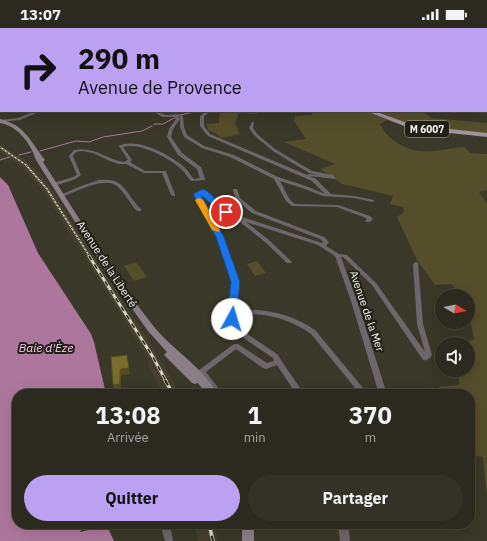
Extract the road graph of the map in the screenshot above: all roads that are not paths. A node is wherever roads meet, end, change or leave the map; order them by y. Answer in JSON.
{"nodes":[{"id":1,"x":36,"y":112,"type":"edge"},
{"id":2,"x":157,"y":112,"type":"edge"},
{"id":3,"x":208,"y":112,"type":"edge"},
{"id":4,"x":372,"y":112,"type":"edge"},
{"id":5,"x":376,"y":112,"type":"edge"},
{"id":6,"x":175,"y":116,"type":"junction"},
{"id":7,"x":396,"y":120,"type":"junction"},
{"id":8,"x":0,"y":122,"type":"edge"},
{"id":9,"x":253,"y":122,"type":"dead end"},
{"id":10,"x":462,"y":129,"type":"junction"},
{"id":11,"x":441,"y":131,"type":"junction"},
{"id":12,"x":487,"y":134,"type":"edge"},
{"id":13,"x":128,"y":163,"type":"junction"},
{"id":14,"x":292,"y":171,"type":"junction"},
{"id":15,"x":276,"y":178,"type":"junction"},
{"id":16,"x":201,"y":180,"type":"junction"},
{"id":17,"x":55,"y":184,"type":"junction"},
{"id":18,"x":235,"y":190,"type":"dead end"},
{"id":19,"x":203,"y":191,"type":"junction"},
{"id":20,"x":62,"y":195,"type":"junction"},
{"id":21,"x":172,"y":195,"type":"dead end"},
{"id":22,"x":329,"y":195,"type":"junction"},
{"id":23,"x":372,"y":201,"type":"dead end"},
{"id":24,"x":139,"y":210,"type":"dead end"},
{"id":25,"x":240,"y":218,"type":"junction"},
{"id":26,"x":368,"y":221,"type":"dead end"},
{"id":27,"x":324,"y":246,"type":"junction"},
{"id":28,"x":337,"y":255,"type":"junction"},
{"id":29,"x":289,"y":262,"type":"dead end"},
{"id":30,"x":416,"y":264,"type":"dead end"},
{"id":31,"x":234,"y":312,"type":"junction"},
{"id":32,"x":279,"y":362,"type":"junction"},
{"id":33,"x":207,"y":389,"type":"edge"},
{"id":34,"x":216,"y":389,"type":"edge"},
{"id":35,"x":297,"y":389,"type":"edge"},
{"id":36,"x":360,"y":389,"type":"edge"},
{"id":37,"x":381,"y":389,"type":"edge"},
{"id":38,"x":166,"y":529,"type":"edge"},
{"id":39,"x":248,"y":529,"type":"edge"},
{"id":40,"x":344,"y":529,"type":"edge"},
{"id":41,"x":169,"y":540,"type":"dead end"},
{"id":42,"x":248,"y":541,"type":"edge"},
{"id":43,"x":345,"y":541,"type":"edge"}],
"edges":[{"from":1,"to":8,"type":"street"},
{"from":2,"to":6,"type":"street"},
{"from":3,"to":14,"type":"street"},
{"from":4,"to":11,"type":"main road","number":"M 6007"},
{"from":5,"to":7,"type":"main road","number":"M 6007"},
{"from":6,"to":15,"type":"street"},
{"from":6,"to":16,"type":"street"},
{"from":7,"to":10,"type":"main road","number":"M 6007"},
{"from":7,"to":11,"type":"main road"},
{"from":8,"to":17,"type":"main road","name":"Avenue de la Liberté"},
{"from":9,"to":14,"type":"street"},
{"from":10,"to":11,"type":"main road"},
{"from":10,"to":12,"type":"main road","number":"M 6007"},
{"from":11,"to":12,"type":"main road","number":"M 6007"},
{"from":13,"to":16,"type":"street"},
{"from":13,"to":17,"type":"street"},
{"from":13,"to":21,"type":"street"},
{"from":14,"to":22,"type":"street"},
{"from":15,"to":22,"type":"street"},
{"from":15,"to":26,"type":"street"},
{"from":16,"to":19,"type":"street"},
{"from":17,"to":20,"type":"main road","name":"Avenue de la Liberté"},
{"from":18,"to":27,"type":"street"},
{"from":19,"to":25,"type":"street"},
{"from":19,"to":31,"type":"street"},
{"from":20,"to":24,"type":"street"},
{"from":20,"to":33,"type":"main road","name":"Avenue de la Liberté"},
{"from":22,"to":23,"type":"street"},
{"from":25,"to":27,"type":"street"},
{"from":25,"to":29,"type":"street"},
{"from":27,"to":28,"type":"street"},
{"from":28,"to":30,"type":"street","name":"Avenue de la Mer"},
{"from":28,"to":37,"type":"street","name":"Avenue de la Mer"},
{"from":31,"to":32,"type":"street"},
{"from":31,"to":36,"type":"street"},
{"from":32,"to":34,"type":"street"},
{"from":32,"to":35,"type":"street"},
{"from":38,"to":41,"type":"street"},
{"from":39,"to":42,"type":"main road"},
{"from":40,"to":43,"type":"street"}]}
